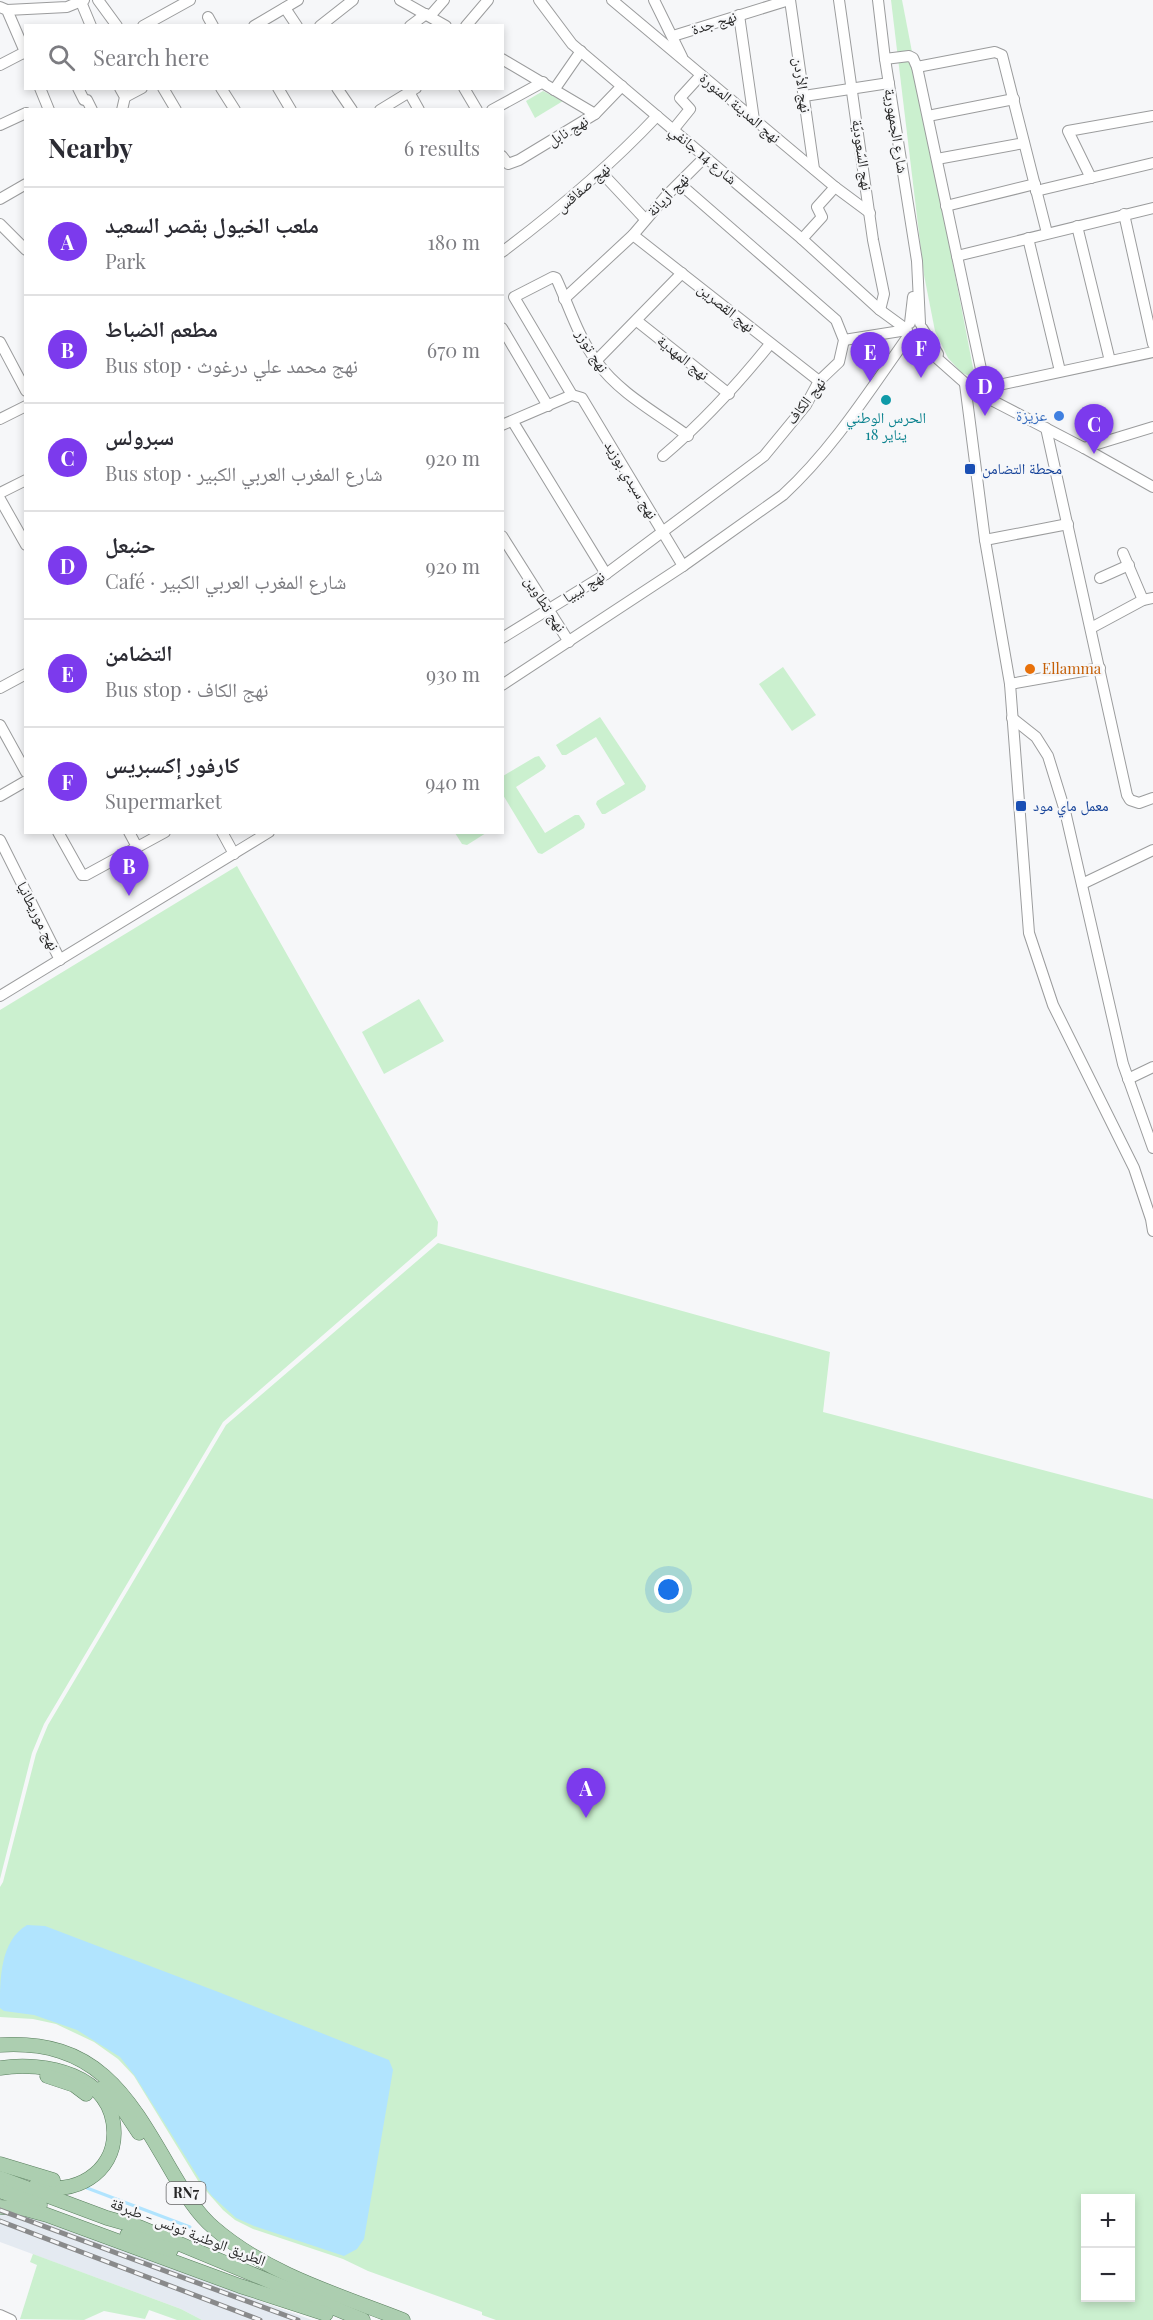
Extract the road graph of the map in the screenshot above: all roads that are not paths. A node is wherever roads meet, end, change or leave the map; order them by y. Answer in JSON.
{"nodes":[{"id":1,"x":98,"y":0,"type":"edge"},
{"id":2,"x":190,"y":0,"type":"edge"},
{"id":3,"x":298,"y":0,"type":"edge"},
{"id":4,"x":353,"y":0,"type":"edge"},
{"id":5,"x":444,"y":0,"type":"edge"},
{"id":6,"x":488,"y":0,"type":"edge"},
{"id":7,"x":539,"y":0,"type":"edge"},
{"id":8,"x":612,"y":0,"type":"edge"},
{"id":9,"x":654,"y":0,"type":"edge"},
{"id":10,"x":790,"y":0,"type":"edge"},
{"id":11,"x":840,"y":0,"type":"edge"},
{"id":12,"x":878,"y":0,"type":"edge"},
{"id":13,"x":82,"y":1,"type":"edge"},
{"id":14,"x":403,"y":1,"type":"edge"},
{"id":15,"x":56,"y":4,"type":"edge"},
{"id":16,"x":281,"y":6,"type":"edge"},
{"id":17,"x":4,"y":9,"type":"edge"},
{"id":18,"x":428,"y":15,"type":"junction"},
{"id":19,"x":739,"y":15,"type":"junction"},
{"id":20,"x":91,"y":24,"type":"edge"},
{"id":21,"x":116,"y":24,"type":"edge"},
{"id":22,"x":147,"y":24,"type":"edge"},
{"id":23,"x":257,"y":24,"type":"edge"},
{"id":24,"x":295,"y":24,"type":"edge"},
{"id":25,"x":323,"y":24,"type":"edge"},
{"id":26,"x":413,"y":24,"type":"edge"},
{"id":27,"x":443,"y":24,"type":"edge"},
{"id":28,"x":468,"y":24,"type":"edge"},
{"id":29,"x":673,"y":36,"type":"junction"},
{"id":30,"x":24,"y":51,"type":"edge"},
{"id":31,"x":581,"y":51,"type":"junction"},
{"id":32,"x":24,"y":53,"type":"edge"},
{"id":33,"x":885,"y":58,"type":"junction"},
{"id":34,"x":504,"y":60,"type":"edge"},
{"id":35,"x":683,"y":60,"type":"junction"},
{"id":36,"x":0,"y":65,"type":"edge"},
{"id":37,"x":917,"y":67,"type":"junction"},
{"id":38,"x":701,"y":75,"type":"junction"},
{"id":39,"x":543,"y":82,"type":"junction"},
{"id":40,"x":889,"y":83,"type":"junction"},
{"id":41,"x":622,"y":86,"type":"junction"},
{"id":42,"x":853,"y":88,"type":"junction"},
{"id":43,"x":41,"y":90,"type":"edge"},
{"id":44,"x":79,"y":90,"type":"edge"},
{"id":45,"x":164,"y":90,"type":"edge"},
{"id":46,"x":222,"y":90,"type":"edge"},
{"id":47,"x":279,"y":90,"type":"edge"},
{"id":48,"x":339,"y":90,"type":"edge"},
{"id":49,"x":412,"y":90,"type":"edge"},
{"id":50,"x":465,"y":90,"type":"edge"},
{"id":51,"x":554,"y":90,"type":"junction"},
{"id":52,"x":123,"y":93,"type":"edge"},
{"id":53,"x":804,"y":96,"type":"junction"},
{"id":54,"x":1014,"y":99,"type":"junction"},
{"id":55,"x":47,"y":106,"type":"edge"},
{"id":56,"x":91,"y":108,"type":"edge"},
{"id":57,"x":122,"y":108,"type":"edge"},
{"id":58,"x":175,"y":108,"type":"edge"},
{"id":59,"x":234,"y":108,"type":"edge"},
{"id":60,"x":290,"y":108,"type":"edge"},
{"id":61,"x":351,"y":108,"type":"edge"},
{"id":62,"x":383,"y":108,"type":"edge"},
{"id":63,"x":418,"y":108,"type":"edge"},
{"id":64,"x":476,"y":108,"type":"edge"},
{"id":65,"x":496,"y":108,"type":"edge"},
{"id":66,"x":24,"y":113,"type":"edge"},
{"id":67,"x":595,"y":114,"type":"junction"},
{"id":68,"x":657,"y":116,"type":"junction"},
{"id":69,"x":1153,"y":116,"type":"edge"},
{"id":70,"x":928,"y":117,"type":"junction"},
{"id":71,"x":754,"y":120,"type":"junction"},
{"id":72,"x":0,"y":124,"type":"edge"},
{"id":73,"x":673,"y":130,"type":"junction"},
{"id":74,"x":1024,"y":143,"type":"junction"},
{"id":75,"x":705,"y":157,"type":"junction"},
{"id":76,"x":938,"y":159,"type":"junction"},
{"id":77,"x":504,"y":160,"type":"edge"},
{"id":78,"x":1153,"y":164,"type":"edge"},
{"id":79,"x":814,"y":169,"type":"junction"},
{"id":80,"x":602,"y":172,"type":"junction"},
{"id":81,"x":1091,"y":178,"type":"junction"},
{"id":82,"x":680,"y":184,"type":"junction"},
{"id":83,"x":24,"y":185,"type":"edge"},
{"id":84,"x":834,"y":187,"type":"junction"},
{"id":85,"x":1036,"y":188,"type":"junction"},
{"id":86,"x":0,"y":199,"type":"edge"},
{"id":87,"x":946,"y":206,"type":"junction"},
{"id":88,"x":1153,"y":208,"type":"edge"},
{"id":89,"x":870,"y":213,"type":"junction"},
{"id":90,"x":1124,"y":214,"type":"junction"},
{"id":91,"x":645,"y":219,"type":"junction"},
{"id":92,"x":0,"y":224,"type":"edge"},
{"id":93,"x":1077,"y":226,"type":"junction"},
{"id":94,"x":1047,"y":233,"type":"junction"},
{"id":95,"x":633,"y":235,"type":"junction"},
{"id":96,"x":1028,"y":238,"type":"junction"},
{"id":97,"x":802,"y":239,"type":"junction"},
{"id":98,"x":24,"y":248,"type":"edge"},
{"id":99,"x":504,"y":250,"type":"edge"},
{"id":100,"x":957,"y":256,"type":"junction"},
{"id":101,"x":682,"y":273,"type":"junction"},
{"id":102,"x":514,"y":297,"type":"joint"},
{"id":103,"x":564,"y":299,"type":"junction"},
{"id":104,"x":879,"y":307,"type":"junction"},
{"id":105,"x":637,"y":321,"type":"junction"},
{"id":106,"x":912,"y":329,"type":"junction"},
{"id":107,"x":504,"y":331,"type":"edge"},
{"id":108,"x":844,"y":340,"type":"junction"},
{"id":109,"x":0,"y":342,"type":"edge"},
{"id":110,"x":770,"y":344,"type":"junction"},
{"id":111,"x":1153,"y":344,"type":"edge"},
{"id":112,"x":1153,"y":352,"type":"edge"},
{"id":113,"x":1110,"y":361,"type":"junction"},
{"id":114,"x":596,"y":362,"type":"junction"},
{"id":115,"x":1060,"y":370,"type":"junction"},
{"id":116,"x":819,"y":381,"type":"junction"},
{"id":117,"x":24,"y":387,"type":"edge"},
{"id":118,"x":969,"y":388,"type":"junction"},
{"id":119,"x":985,"y":388,"type":"junction"},
{"id":120,"x":729,"y":394,"type":"junction"},
{"id":121,"x":575,"y":395,"type":"junction"},
{"id":122,"x":548,"y":406,"type":"junction"},
{"id":123,"x":24,"y":407,"type":"edge"},
{"id":124,"x":0,"y":418,"type":"edge"},
{"id":125,"x":506,"y":421,"type":"edge"},
{"id":126,"x":1153,"y":427,"type":"edge"},
{"id":127,"x":1046,"y":428,"type":"junction"},
{"id":128,"x":688,"y":436,"type":"junction"},
{"id":129,"x":1084,"y":448,"type":"junction"},
{"id":130,"x":663,"y":456,"type":"dead end"},
{"id":131,"x":24,"y":481,"type":"edge"},
{"id":132,"x":1153,"y":488,"type":"edge"},
{"id":133,"x":0,"y":493,"type":"edge"},
{"id":134,"x":0,"y":499,"type":"edge"},
{"id":135,"x":1068,"y":524,"type":"junction"},
{"id":136,"x":662,"y":531,"type":"junction"},
{"id":137,"x":986,"y":540,"type":"junction"},
{"id":138,"x":24,"y":541,"type":"edge"},
{"id":139,"x":1123,"y":553,"type":"dead end"},
{"id":140,"x":507,"y":556,"type":"edge"},
{"id":141,"x":683,"y":566,"type":"junction"},
{"id":142,"x":1129,"y":566,"type":"junction"},
{"id":143,"x":606,"y":574,"type":"junction"},
{"id":144,"x":1100,"y":578,"type":"dead end"},
{"id":145,"x":1148,"y":599,"type":"edge"},
{"id":146,"x":548,"y":609,"type":"junction"},
{"id":147,"x":1091,"y":628,"type":"junction"},
{"id":148,"x":504,"y":637,"type":"edge"},
{"id":149,"x":569,"y":642,"type":"junction"},
{"id":150,"x":1100,"y":668,"type":"junction"},
{"id":151,"x":24,"y":675,"type":"edge"},
{"id":152,"x":1010,"y":684,"type":"junction"},
{"id":153,"x":504,"y":685,"type":"edge"},
{"id":154,"x":0,"y":688,"type":"edge"},
{"id":155,"x":1012,"y":718,"type":"junction"},
{"id":156,"x":0,"y":725,"type":"edge"},
{"id":157,"x":24,"y":768,"type":"edge"},
{"id":158,"x":24,"y":782,"type":"edge"},
{"id":159,"x":0,"y":795,"type":"edge"},
{"id":160,"x":1153,"y":798,"type":"edge"},
{"id":161,"x":59,"y":834,"type":"edge"},
{"id":162,"x":130,"y":834,"type":"edge"},
{"id":163,"x":161,"y":834,"type":"edge"},
{"id":164,"x":223,"y":834,"type":"edge"},
{"id":165,"x":266,"y":834,"type":"edge"},
{"id":166,"x":0,"y":840,"type":"edge"},
{"id":167,"x":137,"y":847,"type":"junction"},
{"id":168,"x":1153,"y":850,"type":"edge"},
{"id":169,"x":234,"y":854,"type":"junction"},
{"id":170,"x":1082,"y":884,"type":"junction"},
{"id":171,"x":60,"y":960,"type":"junction"},
{"id":172,"x":0,"y":996,"type":"edge"},
{"id":173,"x":1153,"y":1067,"type":"edge"},
{"id":174,"x":1128,"y":1079,"type":"junction"},
{"id":175,"x":1153,"y":1114,"type":"edge"},
{"id":176,"x":1142,"y":1119,"type":"junction"},
{"id":177,"x":1153,"y":1148,"type":"edge"},
{"id":178,"x":1149,"y":1198,"type":"edge"},
{"id":179,"x":1153,"y":1231,"type":"edge"},
{"id":180,"x":0,"y":2040,"type":"edge"},
{"id":181,"x":20,"y":2044,"type":"junction"},
{"id":182,"x":0,"y":2045,"type":"edge"},
{"id":183,"x":0,"y":2068,"type":"edge"},
{"id":184,"x":74,"y":2074,"type":"junction"},
{"id":185,"x":0,"y":2077,"type":"edge"},
{"id":186,"x":0,"y":2164,"type":"edge"},
{"id":187,"x":0,"y":2173,"type":"edge"},
{"id":188,"x":0,"y":2178,"type":"edge"},
{"id":189,"x":0,"y":2191,"type":"edge"},
{"id":190,"x":0,"y":2207,"type":"edge"},
{"id":191,"x":214,"y":2228,"type":"junction"},
{"id":192,"x":218,"y":2260,"type":"junction"},
{"id":193,"x":0,"y":2315,"type":"edge"},
{"id":194,"x":11,"y":2320,"type":"edge"},
{"id":195,"x":342,"y":2320,"type":"edge"},
{"id":196,"x":363,"y":2320,"type":"edge"},
{"id":197,"x":403,"y":2320,"type":"edge"}],
"edges":[{"from":1,"to":21,"type":"street"},
{"from":2,"to":22,"type":"street"},
{"from":3,"to":16,"type":"street"},
{"from":4,"to":25,"type":"street"},
{"from":5,"to":18,"type":"street"},
{"from":6,"to":28,"type":"street"},
{"from":7,"to":31,"type":"street","name":"شارع 14 جانفي"},
{"from":8,"to":35,"type":"street","name":"نهج المدينة المنورة"},
{"from":9,"to":29,"type":"street"},
{"from":10,"to":19,"type":"street","name":"نهج جدة"},
{"from":10,"to":53,"type":"street","name":"نهج الأردن"},
{"from":11,"to":42,"type":"street","name":"نهج السّعوديّة"},
{"from":12,"to":33,"type":"street","name":"شارع الجمهورية"},
{"from":13,"to":15,"type":"street"},
{"from":13,"to":20,"type":"street"},
{"from":14,"to":18,"type":"street"},
{"from":15,"to":17,"type":"street"},
{"from":16,"to":23,"type":"street"},
{"from":16,"to":24,"type":"street"},
{"from":17,"to":30,"type":"street"},
{"from":18,"to":26,"type":"street"},
{"from":18,"to":27,"type":"street"},
{"from":19,"to":29,"type":"street","name":"نهج جدة"},
{"from":19,"to":71,"type":"street"},
{"from":29,"to":35,"type":"street"},
{"from":31,"to":41,"type":"street","name":"شارع 14 جانفي"},
{"from":31,"to":51,"type":"street"},
{"from":32,"to":36,"type":"street"},
{"from":33,"to":37,"type":"street"},
{"from":33,"to":40,"type":"street","name":"شارع الجمهورية"},
{"from":34,"to":39,"type":"street"},
{"from":35,"to":38,"type":"street","name":"نهج المدينة المنورة"},
{"from":37,"to":54,"type":"street"},
{"from":37,"to":70,"type":"street"},
{"from":38,"to":71,"type":"street","name":"نهج المدينة المنورة"},
{"from":38,"to":73,"type":"street"},
{"from":39,"to":51,"type":"street"},
{"from":39,"to":65,"type":"street"},
{"from":40,"to":42,"type":"street"},
{"from":40,"to":106,"type":"street","name":"شارع الجمهورية"},
{"from":41,"to":67,"type":"street","name":"نهج نابل"},
{"from":41,"to":68,"type":"street","name":"شارع 14 جانفي"},
{"from":42,"to":53,"type":"street"},
{"from":42,"to":89,"type":"street","name":"نهج السّعوديّة"},
{"from":43,"to":55,"type":"street"},
{"from":44,"to":56,"type":"street"},
{"from":45,"to":58,"type":"street"},
{"from":46,"to":59,"type":"street"},
{"from":47,"to":60,"type":"street"},
{"from":48,"to":61,"type":"street"},
{"from":49,"to":62,"type":"street"},
{"from":49,"to":63,"type":"street"},
{"from":50,"to":64,"type":"street"},
{"from":51,"to":67,"type":"street"},
{"from":52,"to":57,"type":"street"},
{"from":53,"to":79,"type":"street","name":"نهج الأردن"},
{"from":54,"to":70,"type":"street"},
{"from":54,"to":74,"type":"street"},
{"from":66,"to":72,"type":"street"},
{"from":67,"to":77,"type":"street","name":"نهج نابل"},
{"from":68,"to":73,"type":"street","name":"شارع 14 جانفي"},
{"from":68,"to":80,"type":"street","name":"نهج صفاقس"},
{"from":69,"to":81,"type":"street"},
{"from":70,"to":76,"type":"street"},
{"from":71,"to":79,"type":"street","name":"نهج المدينة المنورة"},
{"from":73,"to":75,"type":"street","name":"شارع 14 جانفي"},
{"from":74,"to":76,"type":"street"},
{"from":74,"to":85,"type":"street"},
{"from":75,"to":82,"type":"street","name":"نهج أريانة"},
{"from":75,"to":97,"type":"street","name":"شارع 14 جانفي"},
{"from":76,"to":87,"type":"street"},
{"from":78,"to":81,"type":"street"},
{"from":79,"to":84,"type":"street","name":"نهج المدينة المنورة"},
{"from":80,"to":91,"type":"street"},
{"from":80,"to":99,"type":"street","name":"نهج صفاقس"},
{"from":81,"to":85,"type":"street"},
{"from":82,"to":91,"type":"street","name":"نهج أريانة"},
{"from":82,"to":108,"type":"street"},
{"from":83,"to":86,"type":"street"},
{"from":84,"to":89,"type":"street","name":"نهج المدينة المنورة"},
{"from":84,"to":97,"type":"street"},
{"from":85,"to":87,"type":"street"},
{"from":85,"to":94,"type":"street"},
{"from":87,"to":100,"type":"street"},
{"from":88,"to":90,"type":"street"},
{"from":89,"to":104,"type":"street","name":"نهج السّعوديّة"},
{"from":90,"to":93,"type":"street"},
{"from":90,"to":111,"type":"street"},
{"from":91,"to":95,"type":"street","name":"نهج أريانة"},
{"from":92,"to":98,"type":"street"},
{"from":93,"to":94,"type":"street"},
{"from":93,"to":113,"type":"street"},
{"from":94,"to":96,"type":"street"},
{"from":95,"to":101,"type":"street","name":"نهج القصرين"},
{"from":95,"to":103,"type":"street","name":"نهج أريانة"},
{"from":96,"to":100,"type":"street"},
{"from":96,"to":115,"type":"street"},
{"from":97,"to":104,"type":"street","name":"شارع 14 جانفي"},
{"from":100,"to":119,"type":"street"},
{"from":101,"to":105,"type":"street"},
{"from":101,"to":110,"type":"street","name":"نهج القصرين"},
{"from":102,"to":103,"type":"street","name":"نهج توزر"},
{"from":102,"to":121,"type":"street","name":"نهج سيدي بوزيد"},
{"from":103,"to":114,"type":"street","name":"نهج توزر"},
{"from":104,"to":106,"type":"street","name":"شارع 14 جانفي"},
{"from":105,"to":114,"type":"street"},
{"from":105,"to":120,"type":"street","name":"نهج المهدية"},
{"from":106,"to":108,"type":"street"},
{"from":106,"to":118,"type":"street","name":"شارع 14 جانفي"},
{"from":106,"to":141,"type":"street"},
{"from":107,"to":122,"type":"street"},
{"from":108,"to":116,"type":"street","name":"نهج الكاف"},
{"from":109,"to":117,"type":"street"},
{"from":110,"to":116,"type":"street","name":"نهج القصرين"},
{"from":110,"to":120,"type":"street"},
{"from":112,"to":113,"type":"street"},
{"from":113,"to":115,"type":"street"},
{"from":114,"to":128,"type":"street","name":"نهج توزر"},
{"from":115,"to":119,"type":"street"},
{"from":116,"to":136,"type":"street","name":"نهج الكاف"},
{"from":118,"to":119,"type":"street"},
{"from":118,"to":127,"type":"street","name":"شارع 14 جانفي"},
{"from":118,"to":137,"type":"street"},
{"from":120,"to":128,"type":"street"},
{"from":121,"to":122,"type":"street"},
{"from":121,"to":136,"type":"street","name":"نهج سيدي بوزيد"},
{"from":122,"to":125,"type":"street"},
{"from":123,"to":124,"type":"street"},
{"from":125,"to":143,"type":"street"},
{"from":126,"to":129,"type":"street"},
{"from":127,"to":129,"type":"street","name":"شارع 14 جانفي"},
{"from":127,"to":135,"type":"street"},
{"from":128,"to":130,"type":"street"},
{"from":129,"to":132,"type":"street","name":"شارع 14 جانفي"},
{"from":131,"to":133,"type":"street"},
{"from":134,"to":138,"type":"street"},
{"from":135,"to":137,"type":"street"},
{"from":135,"to":147,"type":"street"},
{"from":136,"to":141,"type":"street","name":"نهج سيدي بوزيد"},
{"from":136,"to":143,"type":"street","name":"نهج ليبيا"},
{"from":137,"to":152,"type":"street"},
{"from":139,"to":142,"type":"street"},
{"from":140,"to":146,"type":"street","name":"نهج تطاوين"},
{"from":141,"to":149,"type":"street"},
{"from":142,"to":144,"type":"street"},
{"from":142,"to":145,"type":"street"},
{"from":143,"to":146,"type":"street","name":"نهج ليبيا"},
{"from":145,"to":147,"type":"street"},
{"from":146,"to":148,"type":"street","name":"نهج ليبيا"},
{"from":146,"to":149,"type":"street","name":"نهج تطاوين"},
{"from":147,"to":150,"type":"street"},
{"from":149,"to":153,"type":"street"},
{"from":150,"to":152,"type":"street"},
{"from":150,"to":160,"type":"street"},
{"from":151,"to":154,"type":"street"},
{"from":152,"to":155,"type":"street"},
{"from":155,"to":170,"type":"street"},
{"from":155,"to":178,"type":"street"},
{"from":156,"to":157,"type":"street"},
{"from":158,"to":159,"type":"street"},
{"from":161,"to":167,"type":"street"},
{"from":162,"to":167,"type":"street"},
{"from":163,"to":167,"type":"street"},
{"from":164,"to":169,"type":"street"},
{"from":165,"to":169,"type":"street"},
{"from":166,"to":171,"type":"street","name":"نهج موريطانيا"},
{"from":168,"to":170,"type":"street"},
{"from":169,"to":171,"type":"street"},
{"from":170,"to":174,"type":"street"},
{"from":171,"to":172,"type":"street"},
{"from":173,"to":174,"type":"street"},
{"from":174,"to":176,"type":"street"},
{"from":175,"to":176,"type":"street"},
{"from":176,"to":177,"type":"street"},
{"from":178,"to":179,"type":"street"},
{"from":180,"to":181,"type":"main road"},
{"from":181,"to":182,"type":"main road","name":"الطريق الوطنية تونس - طبرقة","number":"RN7"},
{"from":181,"to":191,"type":"main road","name":"الطريق الوطنية تونس - طبرقة","number":"RN7"},
{"from":183,"to":184,"type":"main road"},
{"from":184,"to":187,"type":"main road"},
{"from":184,"to":191,"type":"main road"},
{"from":185,"to":186,"type":"main road"},
{"from":188,"to":192,"type":"main road","name":"الطريق الوطنية تونس - طبرقة"},
{"from":189,"to":192,"type":"main road"},
{"from":190,"to":195,"type":"main road"},
{"from":191,"to":197,"type":"main road","name":"الطريق الوطنية تونس - طبرقة","number":"RN7"},
{"from":192,"to":196,"type":"main road","name":"الطريق الوطنية تونس - طبرقة"},
{"from":193,"to":194,"type":"street"}]}
